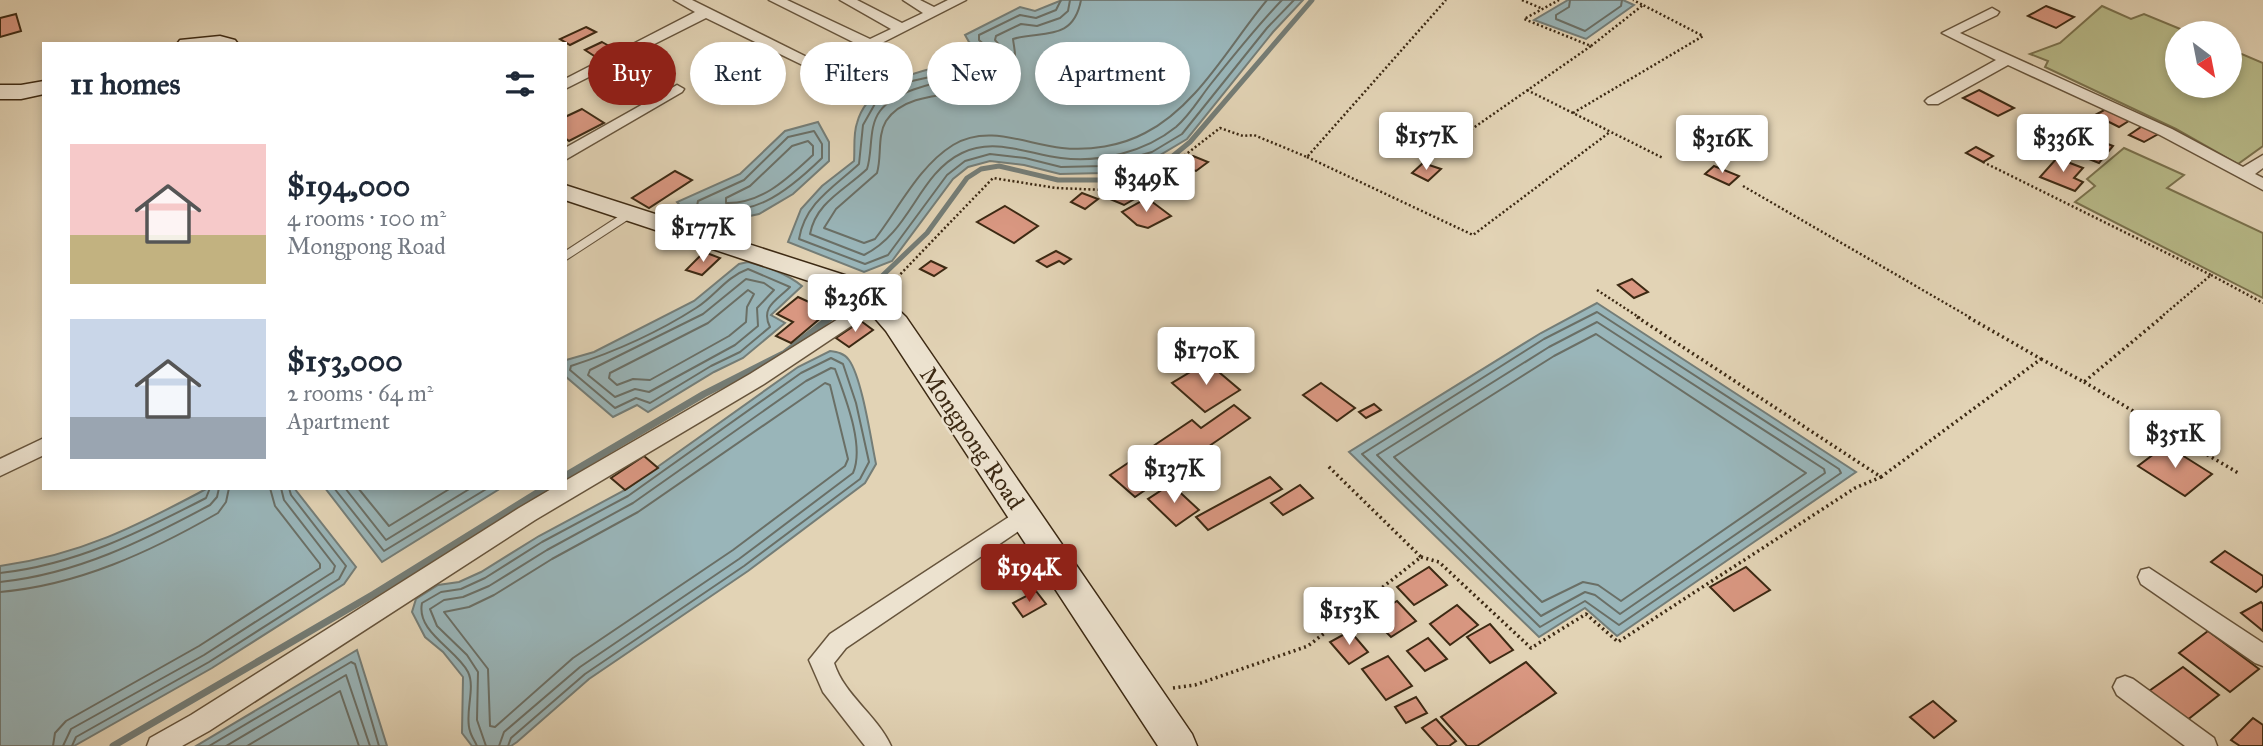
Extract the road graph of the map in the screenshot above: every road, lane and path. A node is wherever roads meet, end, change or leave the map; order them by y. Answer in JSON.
{"nodes":[{"id":1,"x":681,"y":0,"type":"edge"},
{"id":2,"x":776,"y":0,"type":"edge"},
{"id":3,"x":847,"y":0,"type":"edge"},
{"id":4,"x":910,"y":0,"type":"edge"},
{"id":5,"x":959,"y":0,"type":"edge"},
{"id":6,"x":1446,"y":0,"type":"edge"},
{"id":7,"x":1522,"y":0,"type":"edge"},
{"id":8,"x":1559,"y":0,"type":"edge"},
{"id":9,"x":1633,"y":0,"type":"edge"},
{"id":10,"x":1643,"y":5,"type":"junction"},
{"id":11,"x":1543,"y":9,"type":"junction"},
{"id":12,"x":1992,"y":12,"type":"dead end"},
{"id":13,"x":704,"y":13,"type":"junction"},
{"id":14,"x":934,"y":13,"type":"junction"},
{"id":15,"x":902,"y":29,"type":"junction"},
{"id":16,"x":865,"y":42,"type":"edge"},
{"id":17,"x":877,"y":42,"type":"edge"},
{"id":18,"x":1591,"y":46,"type":"junction"},
{"id":19,"x":2008,"y":59,"type":"junction"},
{"id":20,"x":800,"y":60,"type":"edge"},
{"id":21,"x":567,"y":84,"type":"edge"},
{"id":22,"x":42,"y":87,"type":"edge"},
{"id":23,"x":677,"y":89,"type":"dead end"},
{"id":24,"x":1527,"y":90,"type":"junction"},
{"id":25,"x":0,"y":92,"type":"edge"},
{"id":26,"x":1933,"y":101,"type":"dead end"},
{"id":27,"x":1573,"y":113,"type":"junction"},
{"id":28,"x":1610,"y":132,"type":"junction"},
{"id":29,"x":567,"y":154,"type":"edge"},
{"id":30,"x":1307,"y":157,"type":"junction"},
{"id":31,"x":1663,"y":158,"type":"dead end"},
{"id":32,"x":2263,"y":160,"type":"edge"},
{"id":33,"x":1983,"y":162,"type":"dead end"},
{"id":34,"x":1423,"y":163,"type":"dead end"},
{"id":35,"x":2243,"y":175,"type":"junction"},
{"id":36,"x":2263,"y":185,"type":"edge"},
{"id":37,"x":1742,"y":186,"type":"dead end"},
{"id":38,"x":567,"y":193,"type":"edge"},
{"id":39,"x":632,"y":212,"type":"junction"},
{"id":40,"x":567,"y":255,"type":"edge"},
{"id":41,"x":2211,"y":275,"type":"junction"},
{"id":42,"x":1597,"y":290,"type":"dead end"},
{"id":43,"x":874,"y":302,"type":"junction"},
{"id":44,"x":2263,"y":303,"type":"edge"},
{"id":45,"x":2041,"y":359,"type":"junction"},
{"id":46,"x":2084,"y":382,"type":"junction"},
{"id":47,"x":42,"y":447,"type":"edge"},
{"id":48,"x":1328,"y":466,"type":"dead end"},
{"id":49,"x":0,"y":468,"type":"edge"},
{"id":50,"x":2240,"y":474,"type":"dead end"},
{"id":51,"x":1881,"y":477,"type":"junction"},
{"id":52,"x":567,"y":490,"type":"edge"},
{"id":53,"x":567,"y":490,"type":"edge"},
{"id":54,"x":1024,"y":516,"type":"junction"},
{"id":55,"x":1421,"y":557,"type":"junction"},
{"id":56,"x":2149,"y":577,"type":"dead end"},
{"id":57,"x":2263,"y":656,"type":"edge"},
{"id":58,"x":2125,"y":687,"type":"dead end"},
{"id":59,"x":1144,"y":693,"type":"junction"},
{"id":60,"x":159,"y":746,"type":"edge"},
{"id":61,"x":879,"y":746,"type":"edge"},
{"id":62,"x":1180,"y":746,"type":"edge"},
{"id":63,"x":2205,"y":746,"type":"edge"}],
"edges":[{"from":1,"to":13,"type":"street"},
{"from":2,"to":16,"type":"street"},
{"from":3,"to":15,"type":"street"},
{"from":4,"to":14,"type":"street"},
{"from":5,"to":14,"type":"street"},
{"from":6,"to":30,"type":"path"},
{"from":7,"to":11,"type":"path"},
{"from":8,"to":11,"type":"path"},
{"from":9,"to":10,"type":"path"},
{"from":10,"to":18,"type":"path"},
{"from":10,"to":27,"type":"path"},
{"from":11,"to":18,"type":"path"},
{"from":12,"to":19,"type":"street"},
{"from":13,"to":20,"type":"street"},
{"from":13,"to":21,"type":"street"},
{"from":14,"to":15,"type":"street"},
{"from":15,"to":17,"type":"street"},
{"from":18,"to":24,"type":"path"},
{"from":19,"to":26,"type":"street"},
{"from":19,"to":35,"type":"street"},
{"from":22,"to":25,"type":"main road"},
{"from":23,"to":29,"type":"street"},
{"from":24,"to":27,"type":"path"},
{"from":24,"to":34,"type":"path"},
{"from":27,"to":28,"type":"path"},
{"from":28,"to":30,"type":"path"},
{"from":28,"to":31,"type":"path"},
{"from":30,"to":43,"type":"path"},
{"from":32,"to":35,"type":"street"},
{"from":33,"to":41,"type":"path"},
{"from":35,"to":36,"type":"street"},
{"from":37,"to":45,"type":"path"},
{"from":38,"to":39,"type":"main road","name":"Mongpong Road"},
{"from":39,"to":40,"type":"lane"},
{"from":39,"to":43,"type":"main road","name":"Mongpong Road"},
{"from":41,"to":44,"type":"path"},
{"from":41,"to":46,"type":"path"},
{"from":42,"to":51,"type":"path"},
{"from":43,"to":52,"type":"street"},
{"from":43,"to":54,"type":"main road","name":"Mongpong Road"},
{"from":45,"to":46,"type":"path"},
{"from":45,"to":51,"type":"path"},
{"from":46,"to":50,"type":"path"},
{"from":47,"to":49,"type":"street"},
{"from":48,"to":55,"type":"path"},
{"from":51,"to":55,"type":"path"},
{"from":53,"to":60,"type":"street"},
{"from":54,"to":59,"type":"main road","name":"Mongpong Road"},
{"from":54,"to":61,"type":"street"},
{"from":55,"to":59,"type":"path"},
{"from":56,"to":57,"type":"street"},
{"from":58,"to":63,"type":"street"},
{"from":59,"to":62,"type":"main road","name":"Mongpong Road"}]}
